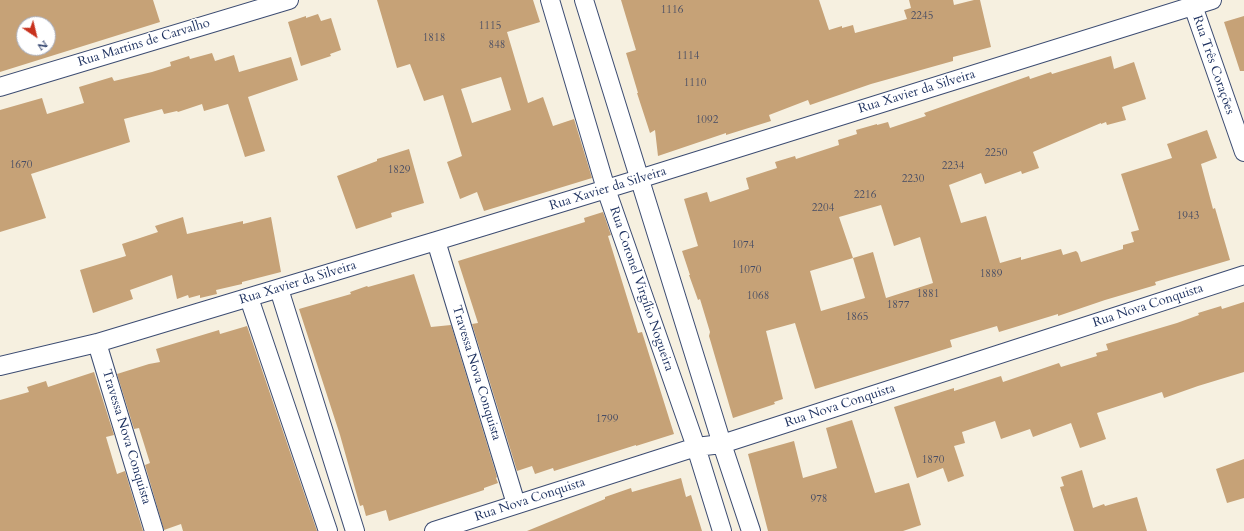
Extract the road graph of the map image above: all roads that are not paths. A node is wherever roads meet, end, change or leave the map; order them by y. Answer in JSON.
{"nodes":[{"id":1,"x":288,"y":0,"type":"edge"},
{"id":2,"x":550,"y":0,"type":"edge"},
{"id":3,"x":584,"y":0,"type":"edge"},
{"id":4,"x":1212,"y":0,"type":"edge"},
{"id":5,"x":1192,"y":3,"type":"edge"},
{"id":6,"x":0,"y":87,"type":"edge"},
{"id":7,"x":1244,"y":152,"type":"edge"},
{"id":8,"x":639,"y":179,"type":"junction"},
{"id":9,"x":606,"y":189,"type":"junction"},
{"id":10,"x":436,"y":241,"type":"junction"},
{"id":11,"x":1244,"y":275,"type":"edge"},
{"id":12,"x":279,"y":288,"type":"junction"},
{"id":13,"x":249,"y":298,"type":"junction"},
{"id":14,"x":97,"y":342,"type":"junction"},
{"id":15,"x":0,"y":366,"type":"edge"},
{"id":16,"x":321,"y":422,"type":"junction"},
{"id":17,"x":294,"y":429,"type":"junction"},
{"id":18,"x":722,"y":444,"type":"junction"},
{"id":19,"x":696,"y":447,"type":"junction"},
{"id":20,"x":516,"y":504,"type":"junction"},
{"id":21,"x":154,"y":531,"type":"edge"},
{"id":22,"x":328,"y":531,"type":"edge"},
{"id":23,"x":355,"y":531,"type":"edge"},
{"id":24,"x":434,"y":531,"type":"edge"},
{"id":25,"x":722,"y":531,"type":"edge"},
{"id":26,"x":751,"y":531,"type":"edge"}],
"edges":[{"from":1,"to":6,"type":"street","name":"Rua Martins de Carvalho"},
{"from":2,"to":9,"type":"street","name":"Rua Coronel Virgílio Nogueira"},
{"from":3,"to":8,"type":"street"},
{"from":4,"to":5,"type":"street","name":"Rua Xavier da Silveira"},
{"from":5,"to":7,"type":"street","name":"Rua Três Corações"},
{"from":5,"to":8,"type":"street","name":"Rua Xavier da Silveira"},
{"from":8,"to":9,"type":"street","name":"Rua Xavier da Silveira"},
{"from":8,"to":18,"type":"street"},
{"from":9,"to":10,"type":"street","name":"Rua Xavier da Silveira"},
{"from":9,"to":19,"type":"street","name":"Rua Coronel Virgílio Nogueira"},
{"from":10,"to":12,"type":"street","name":"Rua Xavier da Silveira"},
{"from":10,"to":20,"type":"street","name":"Travessa Nova Conquista"},
{"from":11,"to":18,"type":"street","name":"Rua Nova Conquista"},
{"from":12,"to":13,"type":"street","name":"Rua Xavier da Silveira"},
{"from":12,"to":16,"type":"street"},
{"from":13,"to":14,"type":"street","name":"Rua Xavier da Silveira"},
{"from":13,"to":17,"type":"street"},
{"from":14,"to":15,"type":"street","name":"Rua Xavier da Silveira"},
{"from":14,"to":21,"type":"street","name":"Travessa Nova Conquista"},
{"from":16,"to":17,"type":"street"},
{"from":16,"to":23,"type":"street"},
{"from":17,"to":22,"type":"street"},
{"from":18,"to":19,"type":"street","name":"Rua Nova Conquista"},
{"from":18,"to":26,"type":"street"},
{"from":19,"to":20,"type":"street","name":"Rua Nova Conquista"},
{"from":19,"to":25,"type":"street","name":"Rua Coronel Virgílio Nogueira"},
{"from":20,"to":24,"type":"street","name":"Rua Nova Conquista"}]}
